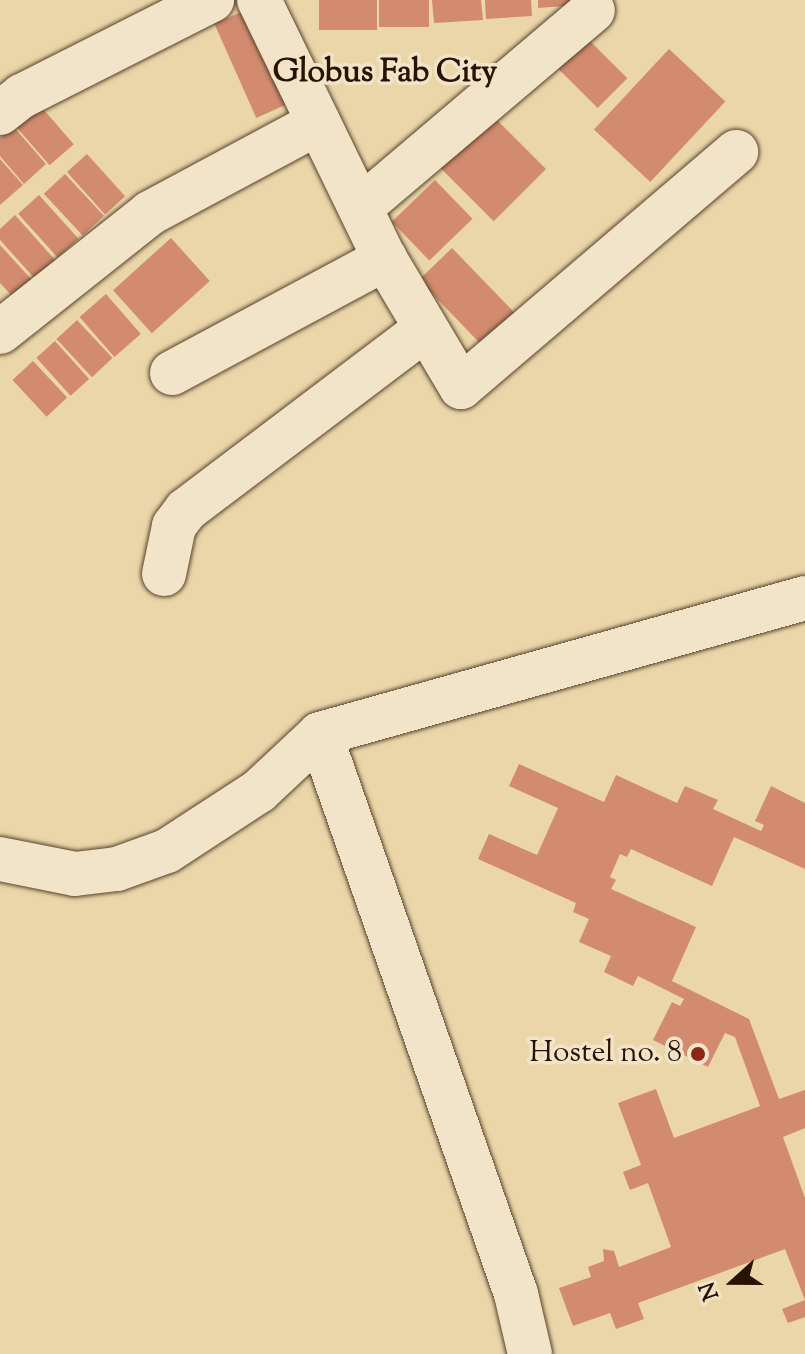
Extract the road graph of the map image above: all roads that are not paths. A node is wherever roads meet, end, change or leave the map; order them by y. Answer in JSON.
{"nodes":[{"id":1,"x":212,"y":0,"type":"edge"},
{"id":2,"x":259,"y":0,"type":"edge"},
{"id":3,"x":593,"y":10,"type":"dead end"},
{"id":4,"x":0,"y":113,"type":"edge"},
{"id":5,"x":318,"y":123,"type":"junction"},
{"id":6,"x":736,"y":152,"type":"dead end"},
{"id":7,"x":361,"y":207,"type":"junction"},
{"id":8,"x":385,"y":259,"type":"junction"},
{"id":9,"x":425,"y":329,"type":"junction"},
{"id":10,"x":0,"y":332,"type":"edge"},
{"id":11,"x":172,"y":373,"type":"dead end"},
{"id":12,"x":164,"y":574,"type":"dead end"},
{"id":13,"x":805,"y":598,"type":"edge"},
{"id":14,"x":320,"y":734,"type":"junction"},
{"id":15,"x":0,"y":859,"type":"edge"},
{"id":16,"x":530,"y":1354,"type":"edge"}],
"edges":[{"from":1,"to":4,"type":"street"},
{"from":2,"to":5,"type":"street"},
{"from":3,"to":7,"type":"street"},
{"from":5,"to":7,"type":"street"},
{"from":5,"to":10,"type":"street"},
{"from":6,"to":9,"type":"street"},
{"from":7,"to":8,"type":"street"},
{"from":8,"to":9,"type":"street"},
{"from":8,"to":11,"type":"street"},
{"from":9,"to":12,"type":"street"},
{"from":13,"to":14,"type":"street"},
{"from":14,"to":15,"type":"street"},
{"from":14,"to":16,"type":"street"}]}
